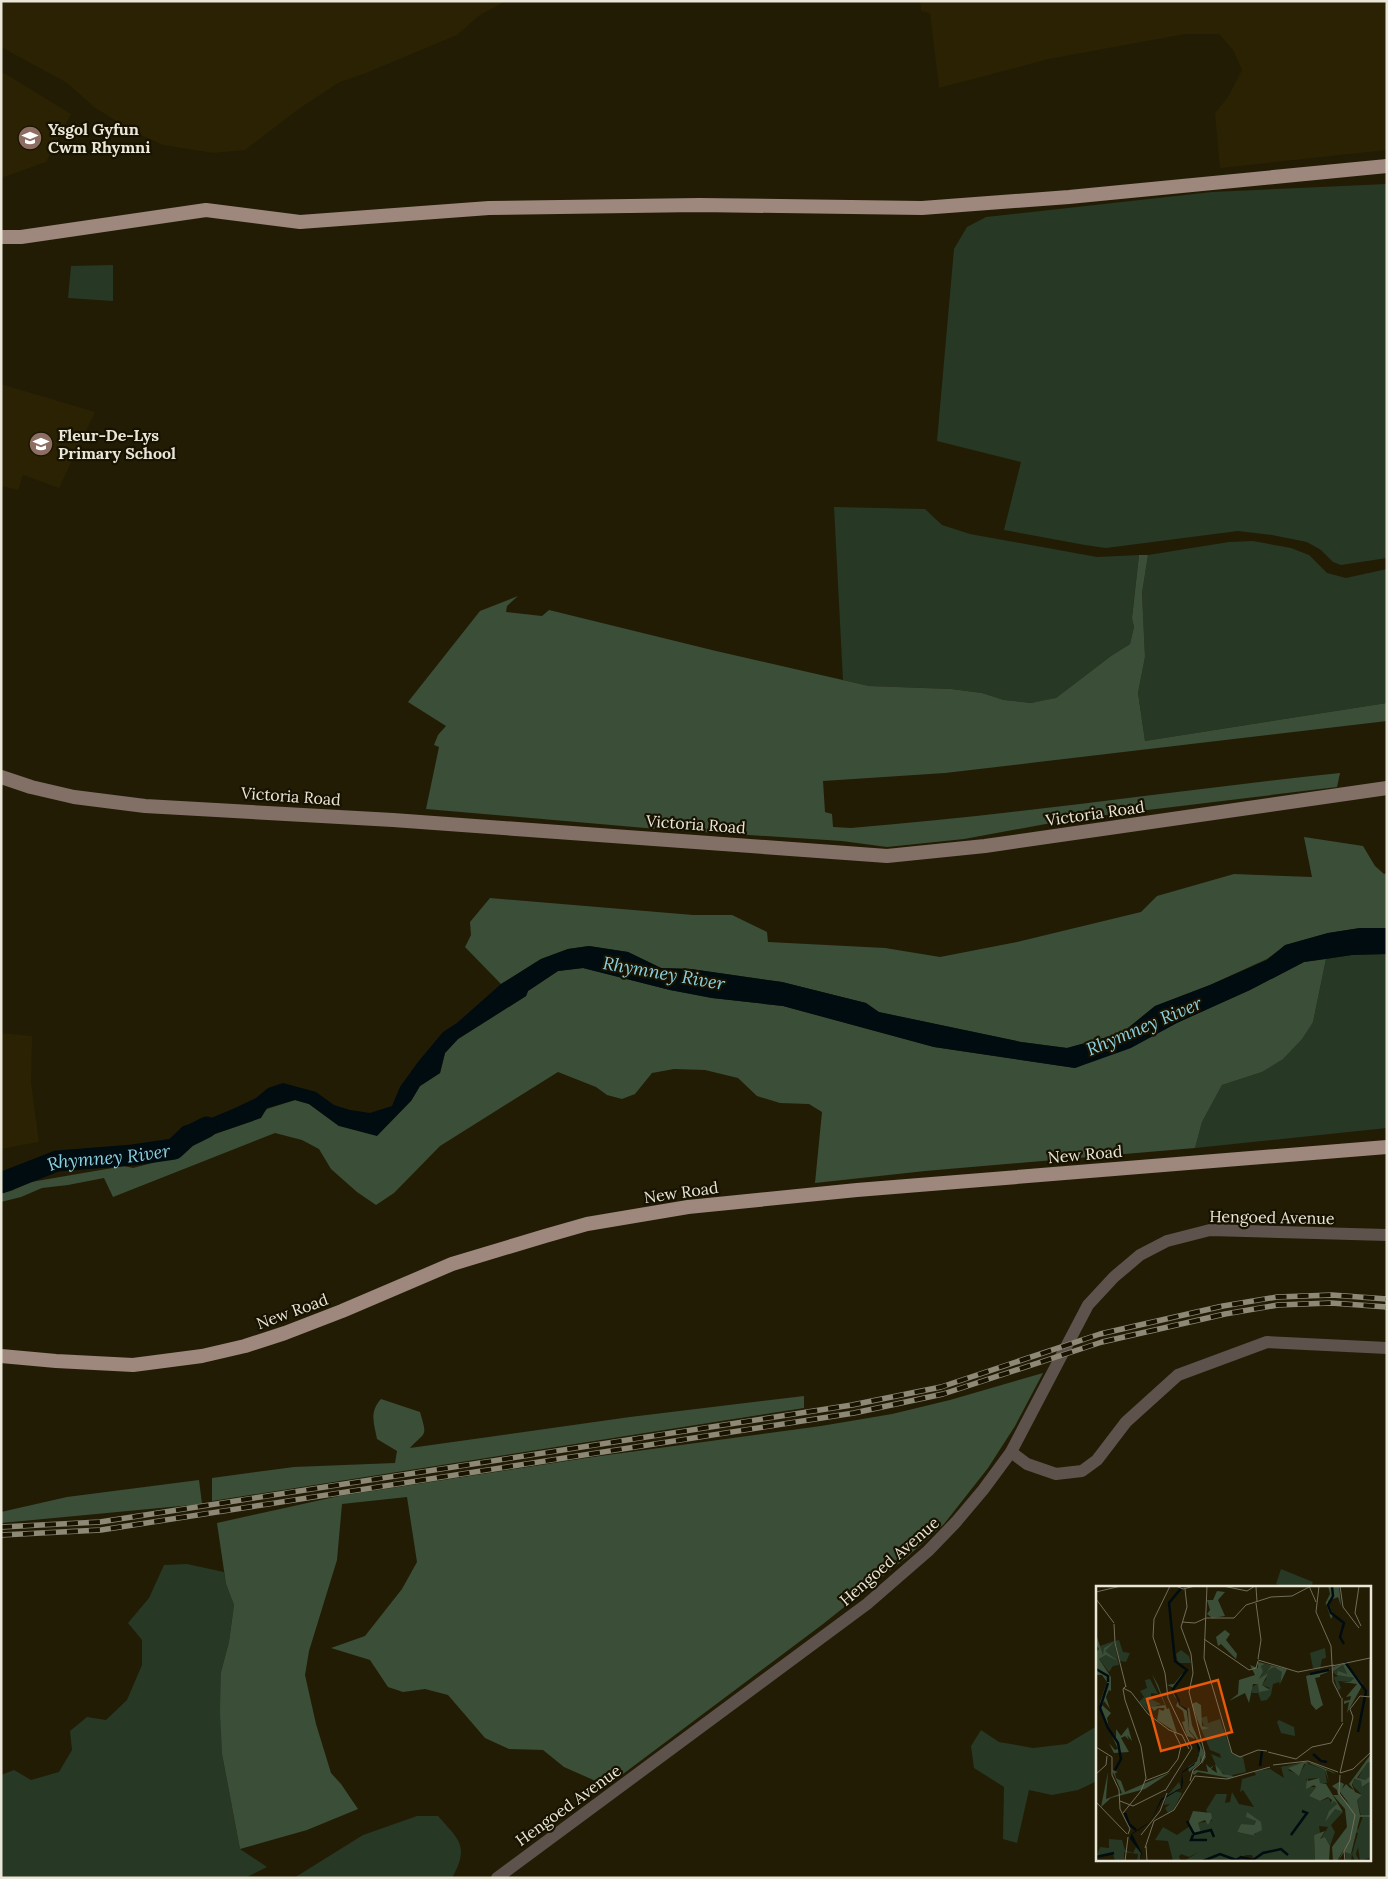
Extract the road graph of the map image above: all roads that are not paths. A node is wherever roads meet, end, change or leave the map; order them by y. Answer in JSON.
{"nodes":[{"id":1,"x":1387,"y":166,"type":"edge"},
{"id":2,"x":1,"y":237,"type":"edge"},
{"id":3,"x":1,"y":776,"type":"edge"},
{"id":4,"x":1387,"y":788,"type":"edge"},
{"id":5,"x":1387,"y":1147,"type":"edge"},
{"id":6,"x":1387,"y":1235,"type":"edge"},
{"id":7,"x":1387,"y":1348,"type":"edge"},
{"id":8,"x":1,"y":1356,"type":"edge"},
{"id":9,"x":1010,"y":1452,"type":"junction"},
{"id":10,"x":497,"y":1878,"type":"edge"}],
"edges":[{"from":1,"to":2,"type":"main road"},
{"from":3,"to":4,"type":"main road","name":"Victoria Road"},
{"from":5,"to":8,"type":"main road","name":"New Road"},
{"from":6,"to":9,"type":"street","name":"Hengoed Avenue"},
{"from":7,"to":9,"type":"street"},
{"from":9,"to":10,"type":"street","name":"Hengoed Avenue"}]}
